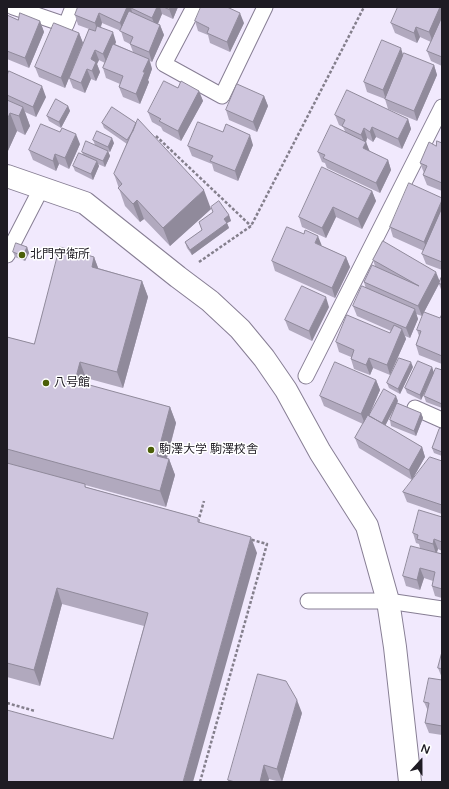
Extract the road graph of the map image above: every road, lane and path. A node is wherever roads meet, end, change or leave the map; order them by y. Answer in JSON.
{"nodes":[{"id":1,"x":13,"y":7,"type":"edge"},
{"id":2,"x":73,"y":7,"type":"edge"},
{"id":3,"x":194,"y":7,"type":"edge"},
{"id":4,"x":266,"y":7,"type":"edge"},
{"id":5,"x":364,"y":7,"type":"edge"},
{"id":6,"x":442,"y":107,"type":"edge"},
{"id":7,"x":156,"y":136,"type":"edge"},
{"id":8,"x":7,"y":176,"type":"edge"},
{"id":9,"x":42,"y":187,"type":"junction"},
{"id":10,"x":251,"y":226,"type":"junction"},
{"id":11,"x":7,"y":255,"type":"edge"},
{"id":12,"x":178,"y":277,"type":"junction"},
{"id":13,"x":306,"y":376,"type":"dead end"},
{"id":14,"x":415,"y":408,"type":"dead end"},
{"id":15,"x":442,"y":420,"type":"edge"},
{"id":16,"x":204,"y":501,"type":"dead end"},
{"id":17,"x":198,"y":524,"type":"edge"},
{"id":18,"x":244,"y":537,"type":"edge"},
{"id":19,"x":308,"y":601,"type":"dead end"},
{"id":20,"x":388,"y":601,"type":"junction"},
{"id":21,"x":442,"y":609,"type":"edge"},
{"id":22,"x":7,"y":703,"type":"edge"},
{"id":23,"x":35,"y":711,"type":"dead end"},
{"id":24,"x":200,"y":782,"type":"edge"},
{"id":25,"x":410,"y":782,"type":"edge"}],
"edges":[{"from":1,"to":2,"type":"lane"},
{"from":3,"to":4,"type":"lane"},
{"from":5,"to":10,"type":"path"},
{"from":6,"to":13,"type":"lane"},
{"from":7,"to":10,"type":"path"},
{"from":8,"to":9,"type":"street"},
{"from":9,"to":11,"type":"lane"},
{"from":9,"to":12,"type":"street"},
{"from":10,"to":12,"type":"path"},
{"from":12,"to":20,"type":"street"},
{"from":14,"to":15,"type":"lane"},
{"from":16,"to":17,"type":"path"},
{"from":18,"to":24,"type":"path"},
{"from":19,"to":20,"type":"lane"},
{"from":20,"to":21,"type":"lane"},
{"from":20,"to":25,"type":"street"},
{"from":22,"to":23,"type":"path"}]}
